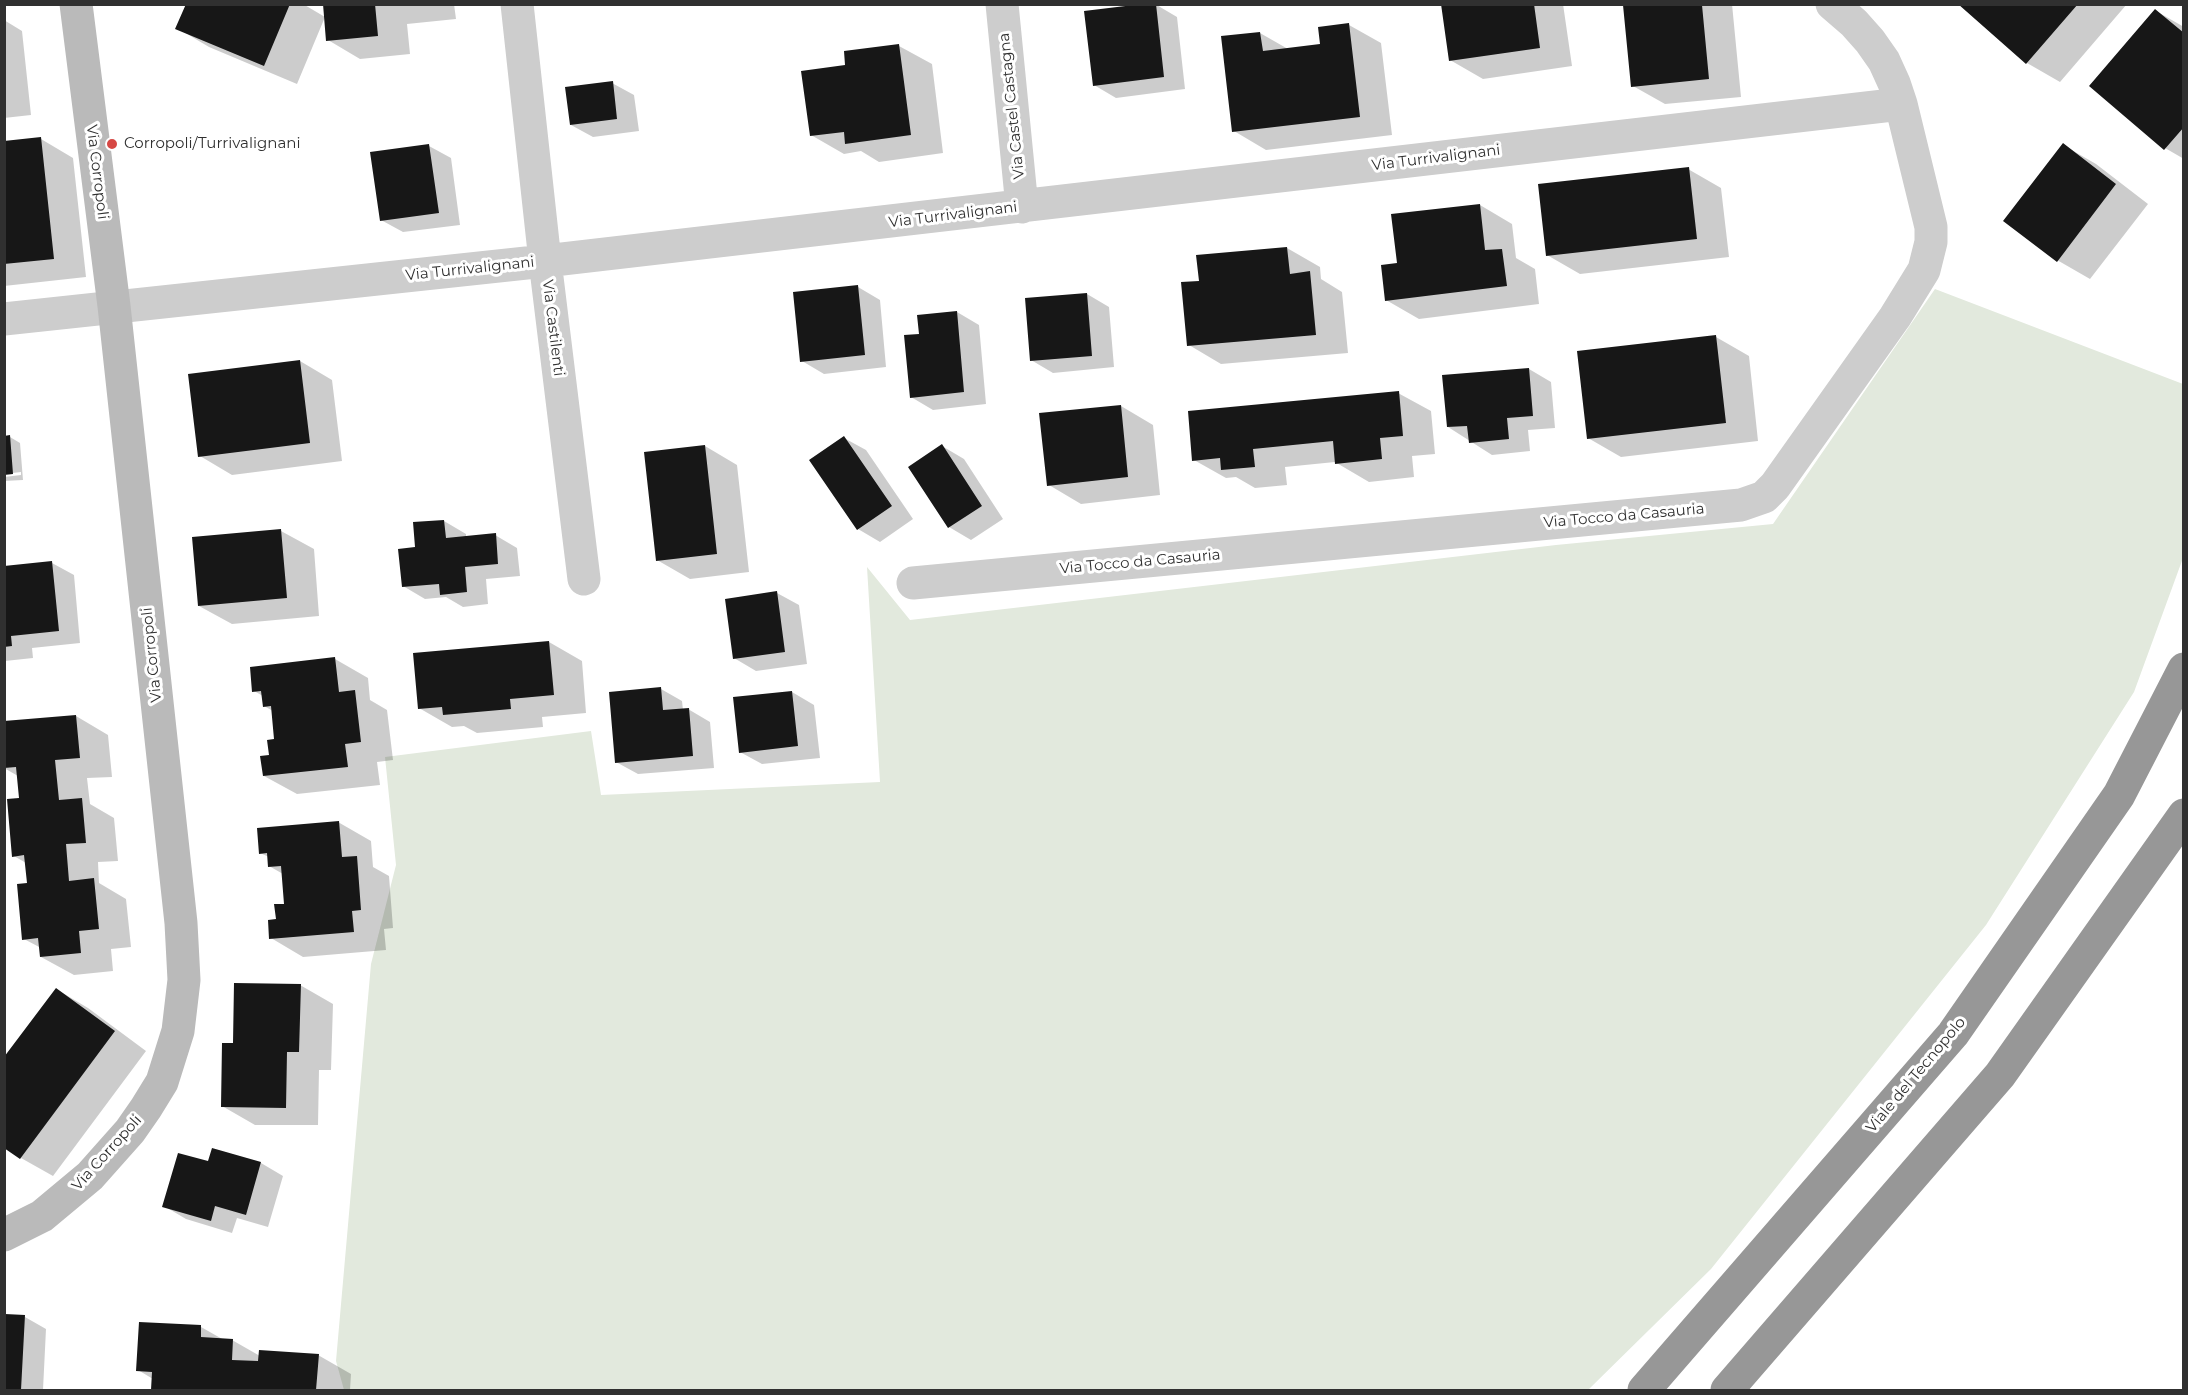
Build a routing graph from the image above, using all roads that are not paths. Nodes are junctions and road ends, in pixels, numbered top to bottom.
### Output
1 (76, 4) edge
2 (516, 4) edge
3 (1002, 4) edge
4 (1832, 4) edge
5 (1901, 104) junction
6 (1022, 207) junction
7 (545, 261) junction
8 (114, 306) junction
9 (4, 319) edge
10 (584, 579) dead end
11 (913, 583) dead end
12 (2184, 669) edge
13 (2184, 815) edge
14 (4, 1235) edge
15 (1644, 1390) edge
16 (1727, 1390) edge

1 - 8 street, Via Corropoli
2 - 7 street, Via Castilenti
3 - 6 street, Via Castel Castagna
4 - 5 street, Via Tocco da Casauria
5 - 6 street, Via Turrivalignani
5 - 11 street, Via Tocco da Casauria
6 - 7 street, Via Turrivalignani
7 - 8 street, Via Turrivalignani
7 - 10 street, Via Castilenti
8 - 9 street, Via Turrivalignani
8 - 14 street, Via Corropoli
12 - 15 highway, Viale del Tecnopolo
13 - 16 highway

